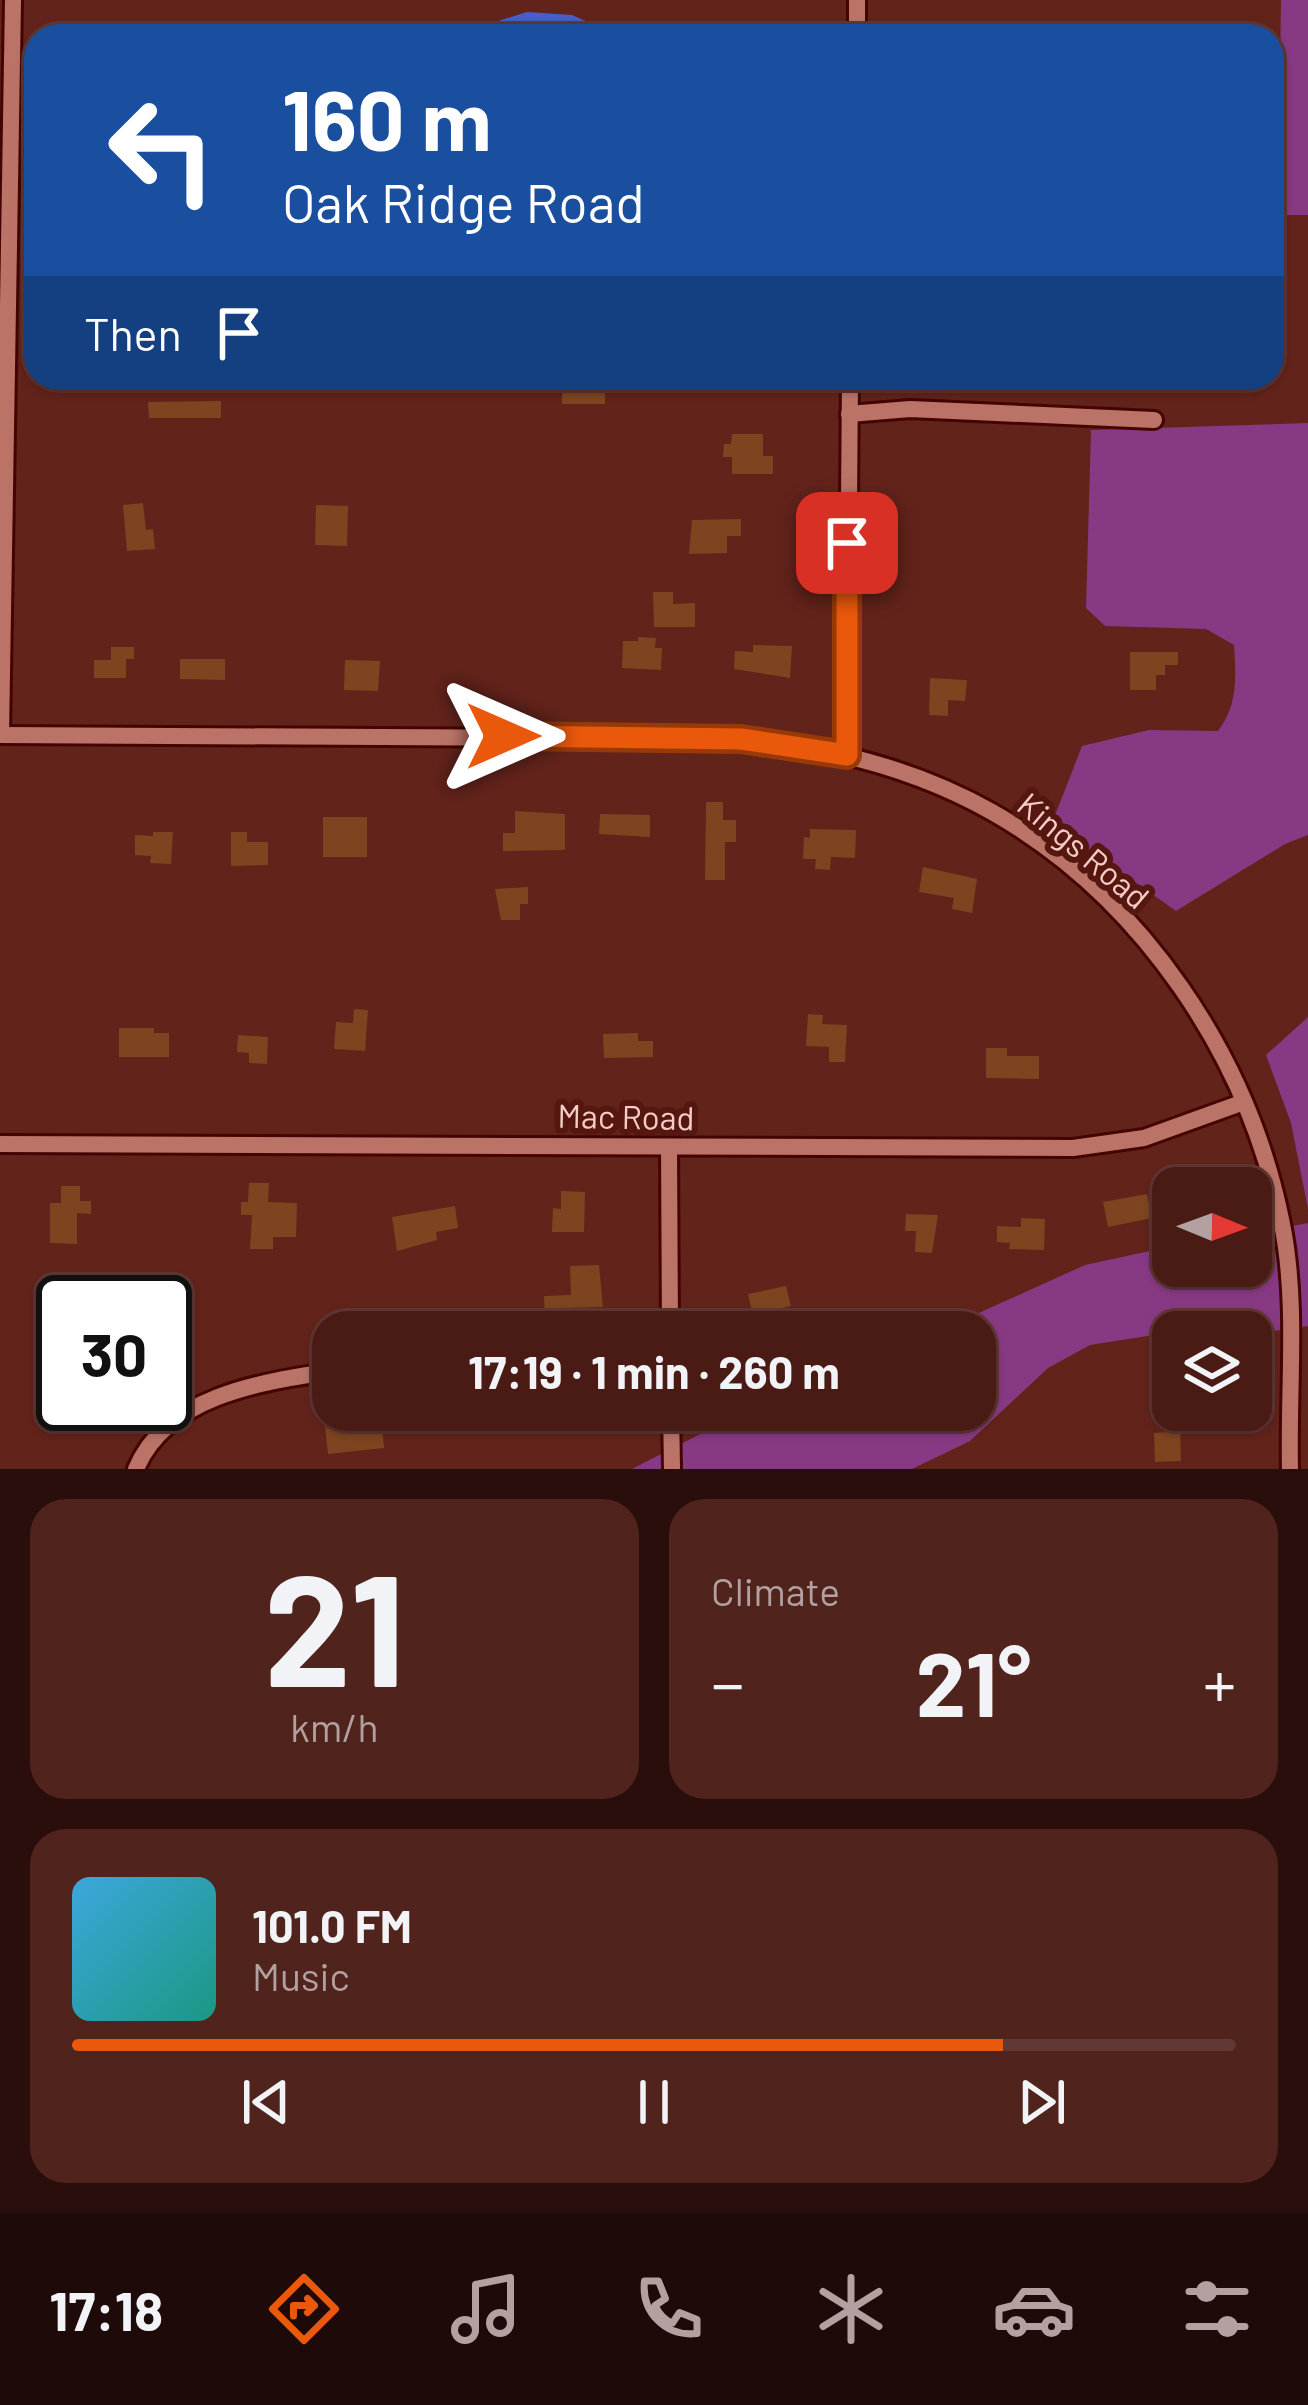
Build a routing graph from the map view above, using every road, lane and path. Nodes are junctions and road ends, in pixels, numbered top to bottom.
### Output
1 (14, 0) edge
2 (850, 390) edge
3 (849, 414) junction
4 (1154, 420) dead end
5 (1, 735) edge
6 (847, 755) junction
7 (1244, 1102) junction
8 (0, 1144) edge
9 (669, 1147) junction
10 (670, 1311) edge
11 (312, 1375) edge
12 (671, 1431) edge
13 (136, 1469) edge
14 (672, 1469) edge
15 (1290, 1469) edge

1 - 5 street
2 - 3 street
3 - 4 street
3 - 6 street
5 - 6 street, Kings Road
6 - 7 street, Kings Road
7 - 9 street, Mac Road
7 - 15 street, Kings Road
8 - 9 street, Mac Road
9 - 10 street
11 - 13 street
12 - 14 street

